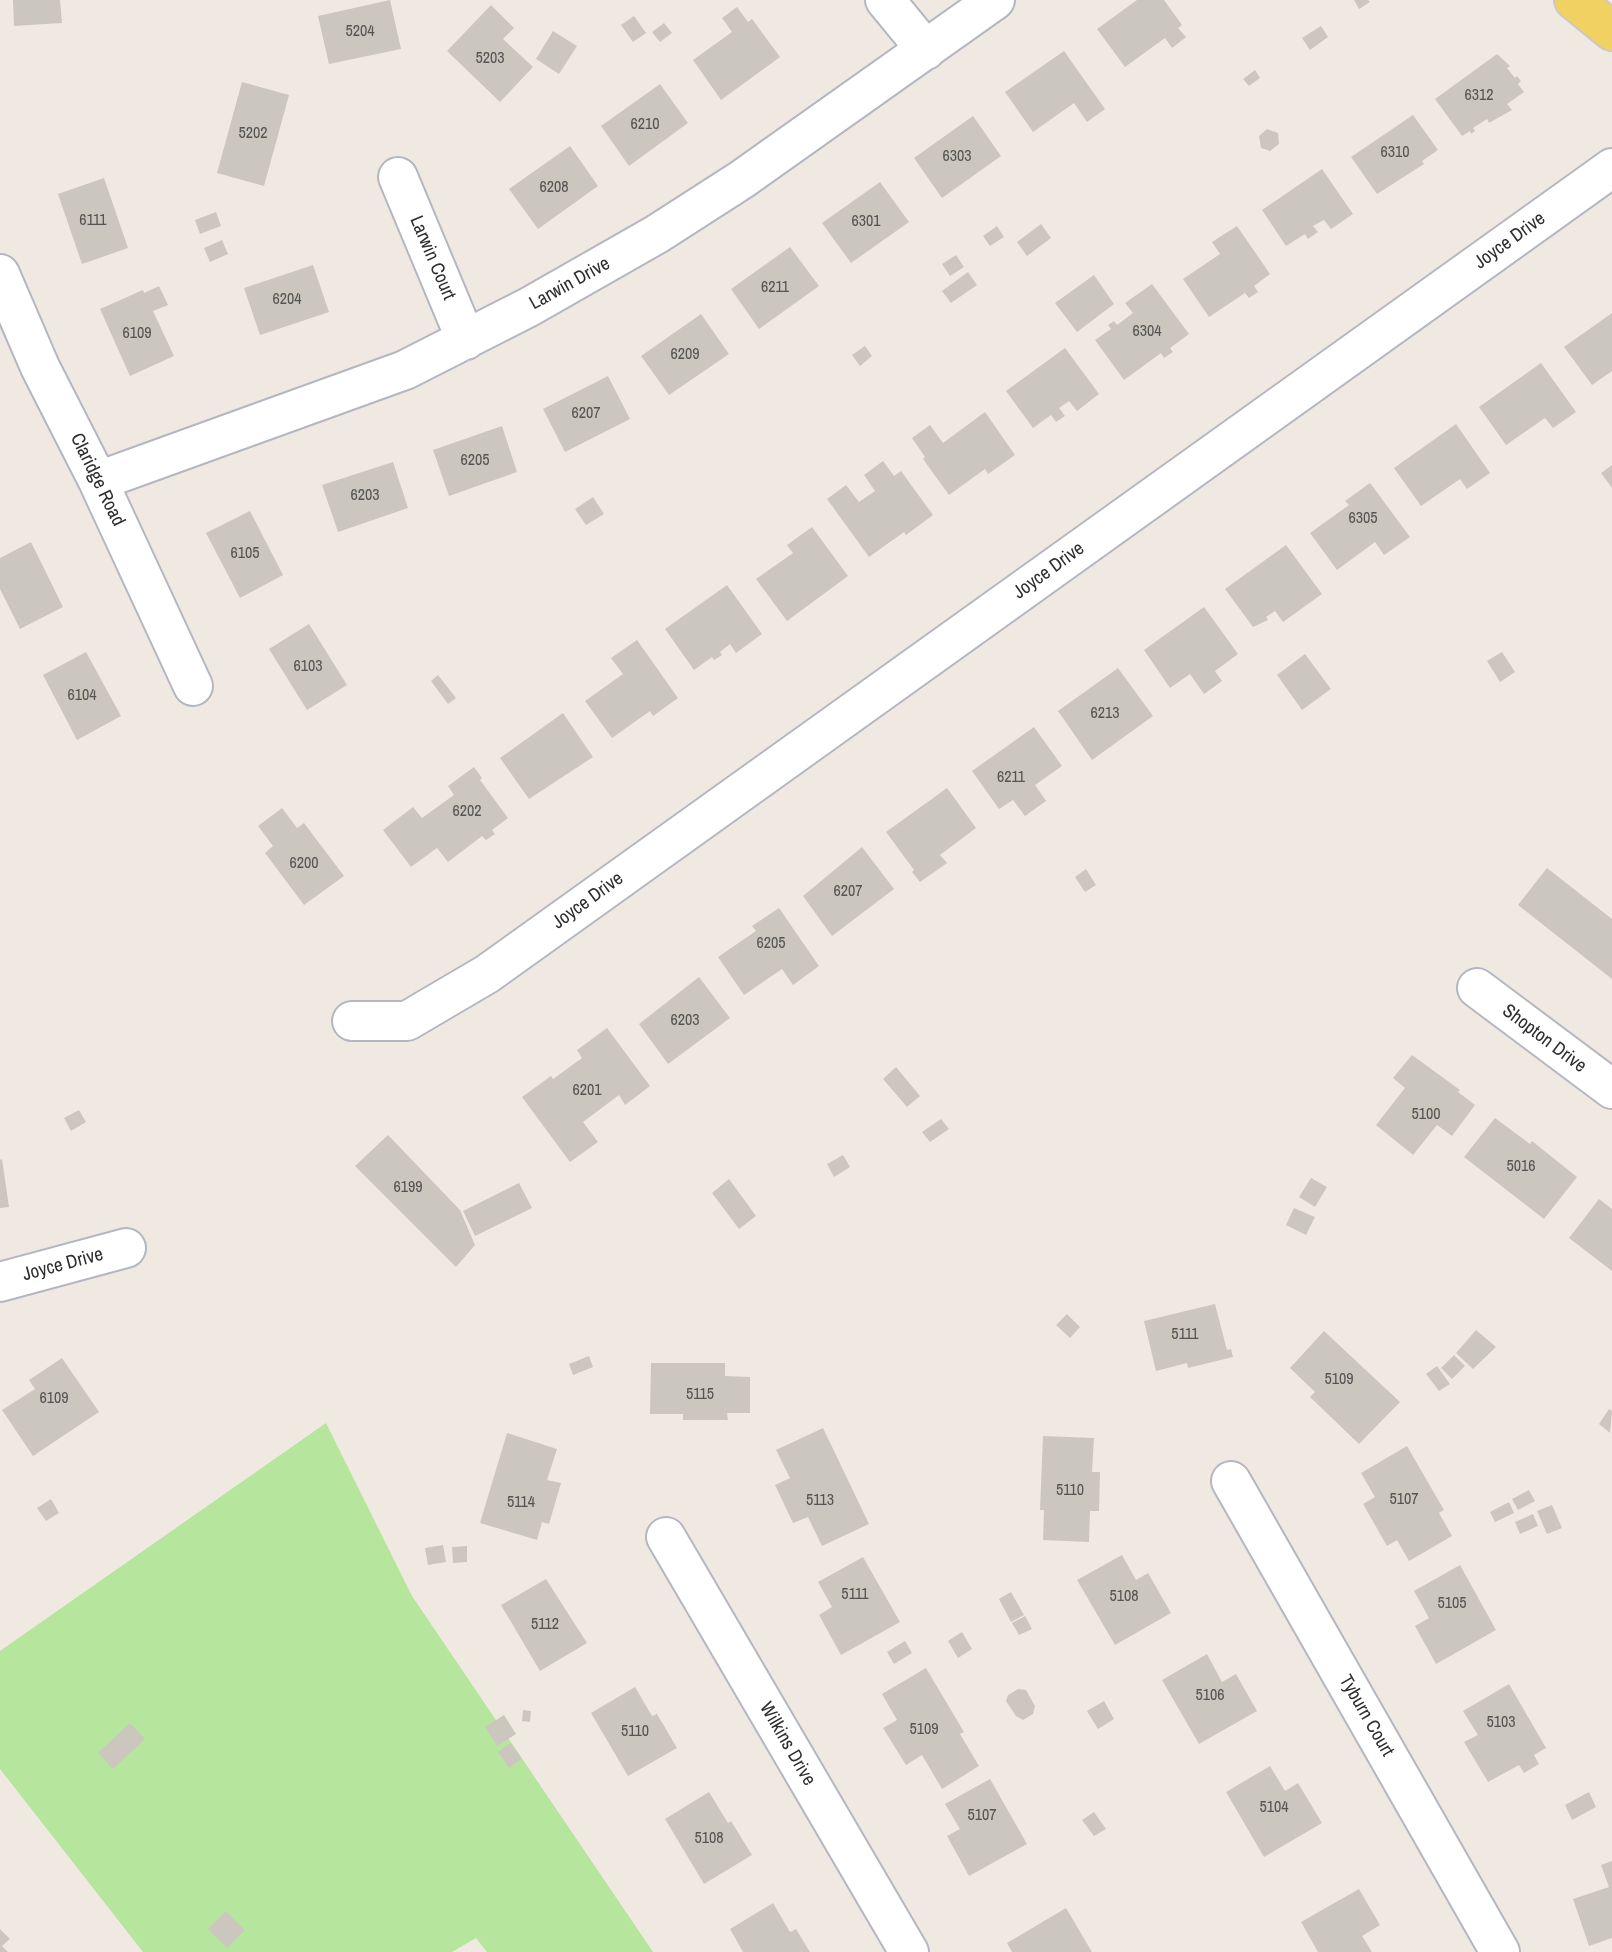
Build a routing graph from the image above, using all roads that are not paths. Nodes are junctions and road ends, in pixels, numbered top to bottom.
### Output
1 (885, 0) edge
2 (995, 0) edge
3 (1574, 0) edge
4 (1612, 31) edge
5 (926, 50) junction
6 (1612, 168) edge
7 (398, 177) dead end
8 (0, 274) edge
9 (466, 340) junction
10 (98, 481) junction
11 (193, 687) dead end
12 (1477, 988) dead end
13 (352, 1021) dead end
14 (1612, 1089) edge
15 (126, 1248) dead end
16 (0, 1282) edge
17 (1231, 1481) dead end
18 (666, 1536) dead end
19 (909, 1952) edge
20 (1500, 1952) edge

1 - 5 street
2 - 5 street, Larwin Drive
3 - 4 main road
5 - 9 street, Larwin Drive
6 - 13 street, Joyce Drive
7 - 9 street, Larwin Court
8 - 10 street, Claridge Road
9 - 10 street, Larwin Drive
10 - 11 street, Claridge Road
12 - 14 street, Shopton Drive
15 - 16 street, Joyce Drive
17 - 20 street, Tyburn Court
18 - 19 street, Wilkins Drive

